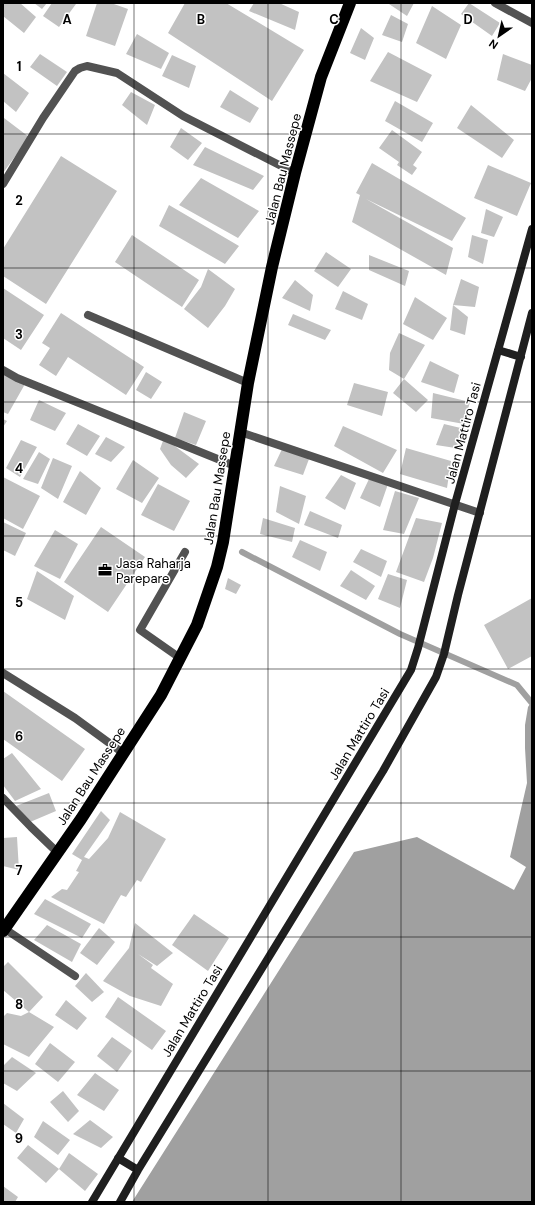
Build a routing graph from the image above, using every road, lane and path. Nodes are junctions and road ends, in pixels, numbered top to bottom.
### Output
1 (350, 3) edge
2 (495, 3) edge
3 (532, 23) edge
4 (295, 173) junction
5 (3, 184) edge
6 (532, 229) edge
7 (532, 313) edge
8 (88, 316) dead end
9 (498, 350) junction
10 (521, 357) junction
11 (3, 370) edge
12 (248, 383) junction
13 (240, 432) junction
14 (235, 466) junction
15 (455, 504) junction
16 (480, 513) junction
17 (185, 552) dead end
18 (180, 658) junction
19 (3, 673) edge
20 (123, 753) junction
21 (3, 798) edge
22 (58, 852) junction
23 (4, 930) edge
24 (75, 976) dead end
25 (118, 1158) junction
26 (138, 1170) junction
27 (92, 1202) edge
28 (120, 1202) edge

1 - 4 highway, Jalan Bau Massepe
2 - 3 street
4 - 5 street
4 - 12 highway, Jalan Bau Massepe
6 - 9 main road, Jalan Mattiro Tasi
7 - 10 main road
8 - 12 street
9 - 10 main road
9 - 15 main road, Jalan Mattiro Tasi
10 - 16 main road
11 - 14 street
12 - 13 highway, Jalan Bau Massepe
13 - 14 highway, Jalan Bau Massepe
13 - 15 street
14 - 18 highway, Jalan Bau Massepe
15 - 16 street
15 - 25 main road, Jalan Mattiro Tasi
16 - 26 main road
17 - 18 street
18 - 20 highway, Jalan Bau Massepe
19 - 20 street
20 - 22 highway, Jalan Bau Massepe
21 - 22 street
22 - 23 highway, Jalan Bau Massepe
23 - 24 street
25 - 26 main road
25 - 27 main road, Jalan Mattiro Tasi
26 - 28 main road

